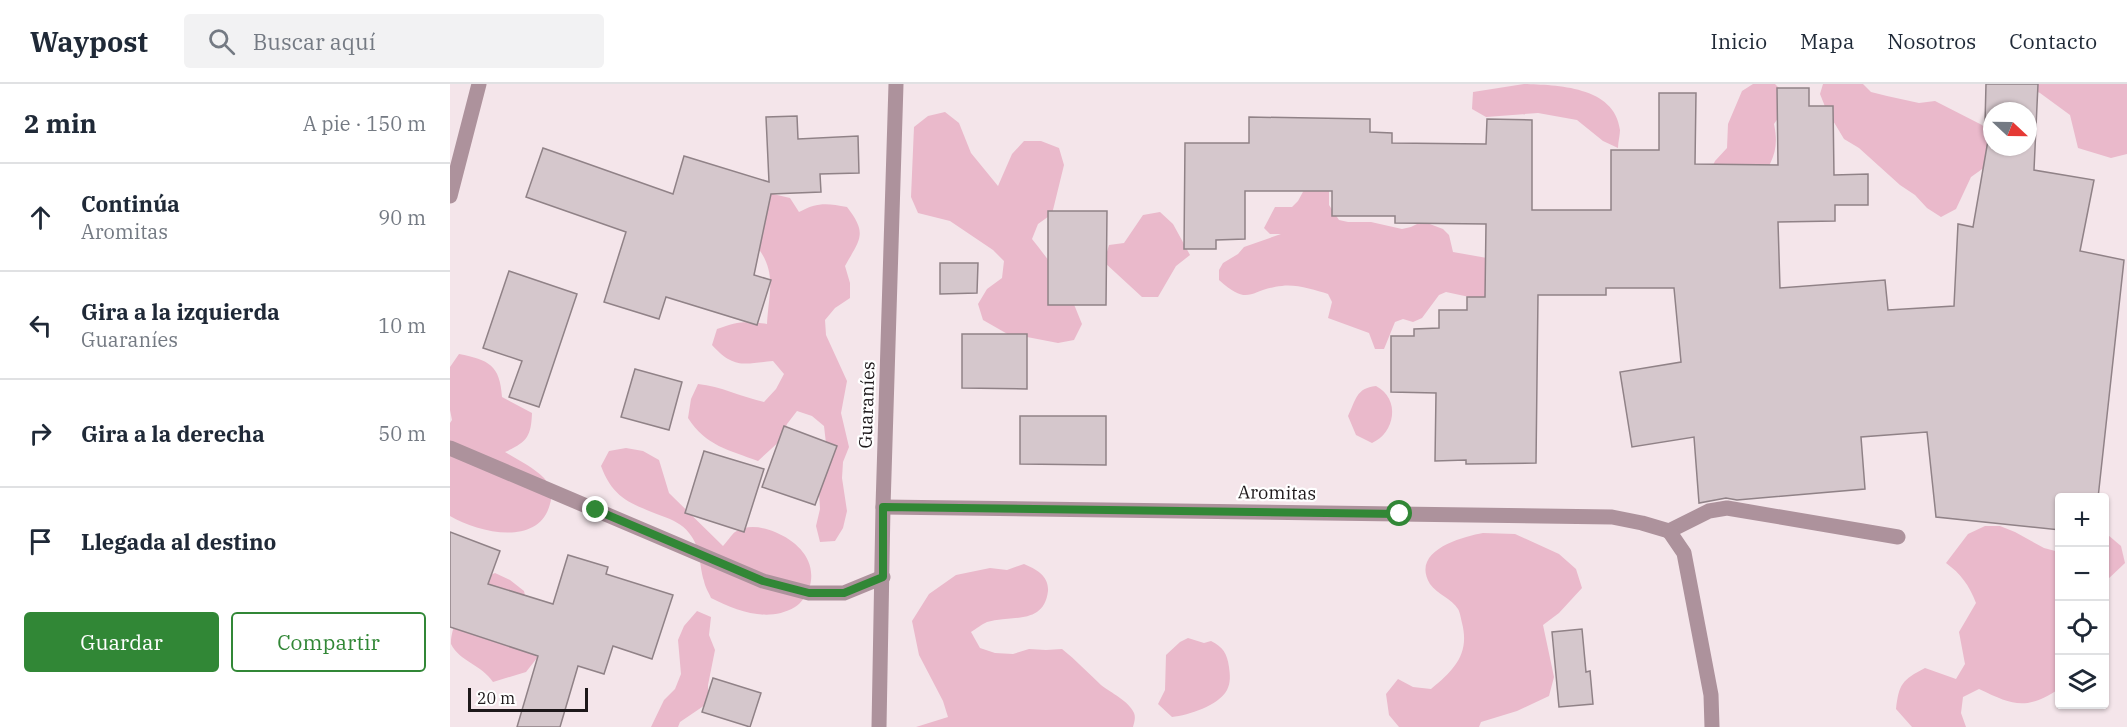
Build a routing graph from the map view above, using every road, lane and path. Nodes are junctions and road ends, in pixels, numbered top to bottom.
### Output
1 (479, 84) edge
2 (896, 84) edge
3 (450, 196) edge
4 (450, 448) edge
5 (883, 507) junction
6 (1669, 531) junction
7 (1898, 537) dead end
8 (883, 577) junction
9 (879, 727) edge
10 (1712, 727) edge

1 - 3 street
2 - 5 street, Guaraníes
4 - 8 street
5 - 6 street, Aromitas
5 - 8 street, Guaraníes
6 - 7 street
6 - 10 street
8 - 9 street, Guaraníes

